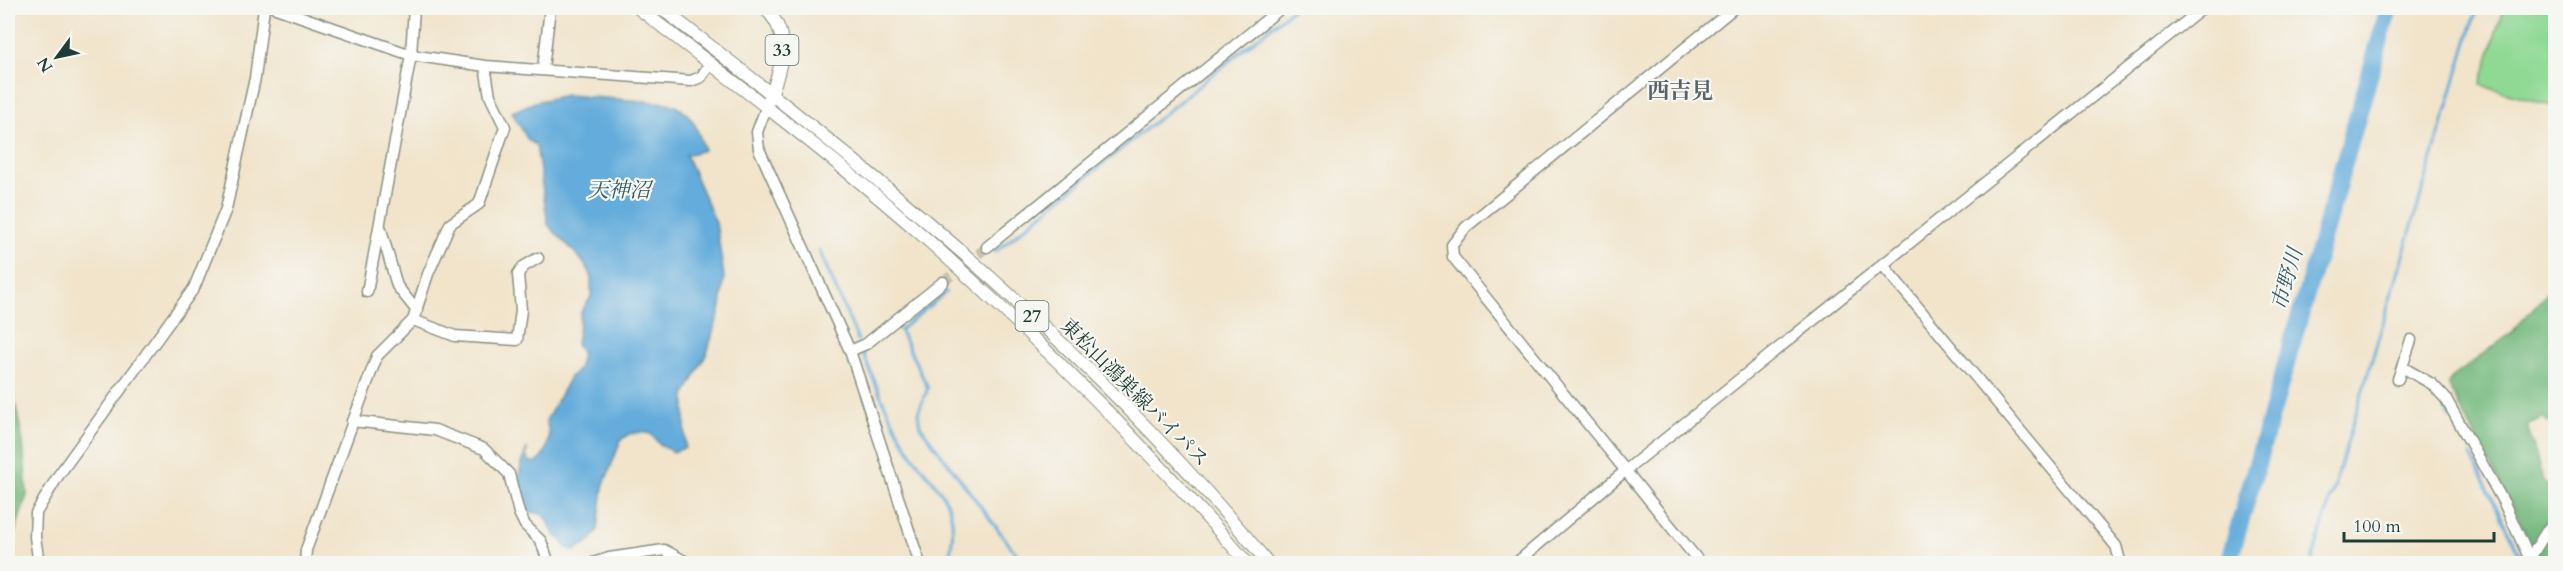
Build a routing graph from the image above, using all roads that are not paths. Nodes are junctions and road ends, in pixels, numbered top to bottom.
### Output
1 (264, 8) edge
2 (276, 8) edge
3 (414, 8) edge
4 (550, 8) edge
5 (638, 8) edge
6 (661, 8) edge
7 (764, 8) edge
8 (1281, 8) edge
9 (1734, 8) edge
10 (2203, 8) edge
11 (411, 55) junction
12 (710, 64) junction
13 (485, 66) junction
14 (543, 69) junction
15 (771, 96) junction
16 (766, 108) junction
17 (379, 222) junction
18 (987, 247) tunnel mouth
19 (538, 258) dead end
20 (1882, 264) junction
21 (943, 282) tunnel mouth
22 (367, 292) dead end
23 (415, 315) junction
24 (2411, 340) dead end
25 (849, 351) junction
26 (2402, 367) junction
27 (2398, 379) dead end
28 (352, 421) junction
29 (1626, 471) junction
30 (2556, 524) edge
31 (2531, 561) edge
32 (39, 564) edge
33 (305, 564) edge
34 (549, 564) edge
35 (590, 564) edge
36 (690, 564) edge
37 (920, 564) edge
38 (1248, 564) edge
39 (1269, 564) edge
40 (1515, 564) edge
41 (1701, 564) edge
42 (2117, 564) edge

1 - 32 street
2 - 11 street
3 - 11 street
4 - 14 street
5 - 12 main road, 27
6 - 15 main road, 27
7 - 15 main road, 33
8 - 18 street
9 - 29 street
10 - 20 street
11 - 13 street
11 - 17 street
12 - 14 street
12 - 16 main road, 27
13 - 14 street
13 - 23 street
15 - 16 main road, 33
15 - 39 main road, 東松山鴻巣線バイパス / 27
16 - 25 street
16 - 38 main road, 東松山鴻巣線バイパス / 27
17 - 22 street
17 - 23 street
19 - 23 street
20 - 29 street
20 - 42 street
21 - 25 street
23 - 28 street
24 - 26 street
25 - 37 street
26 - 27 street
26 - 31 street
28 - 33 street
28 - 34 street
29 - 40 street
29 - 41 street
30 - 31 street
35 - 36 street

